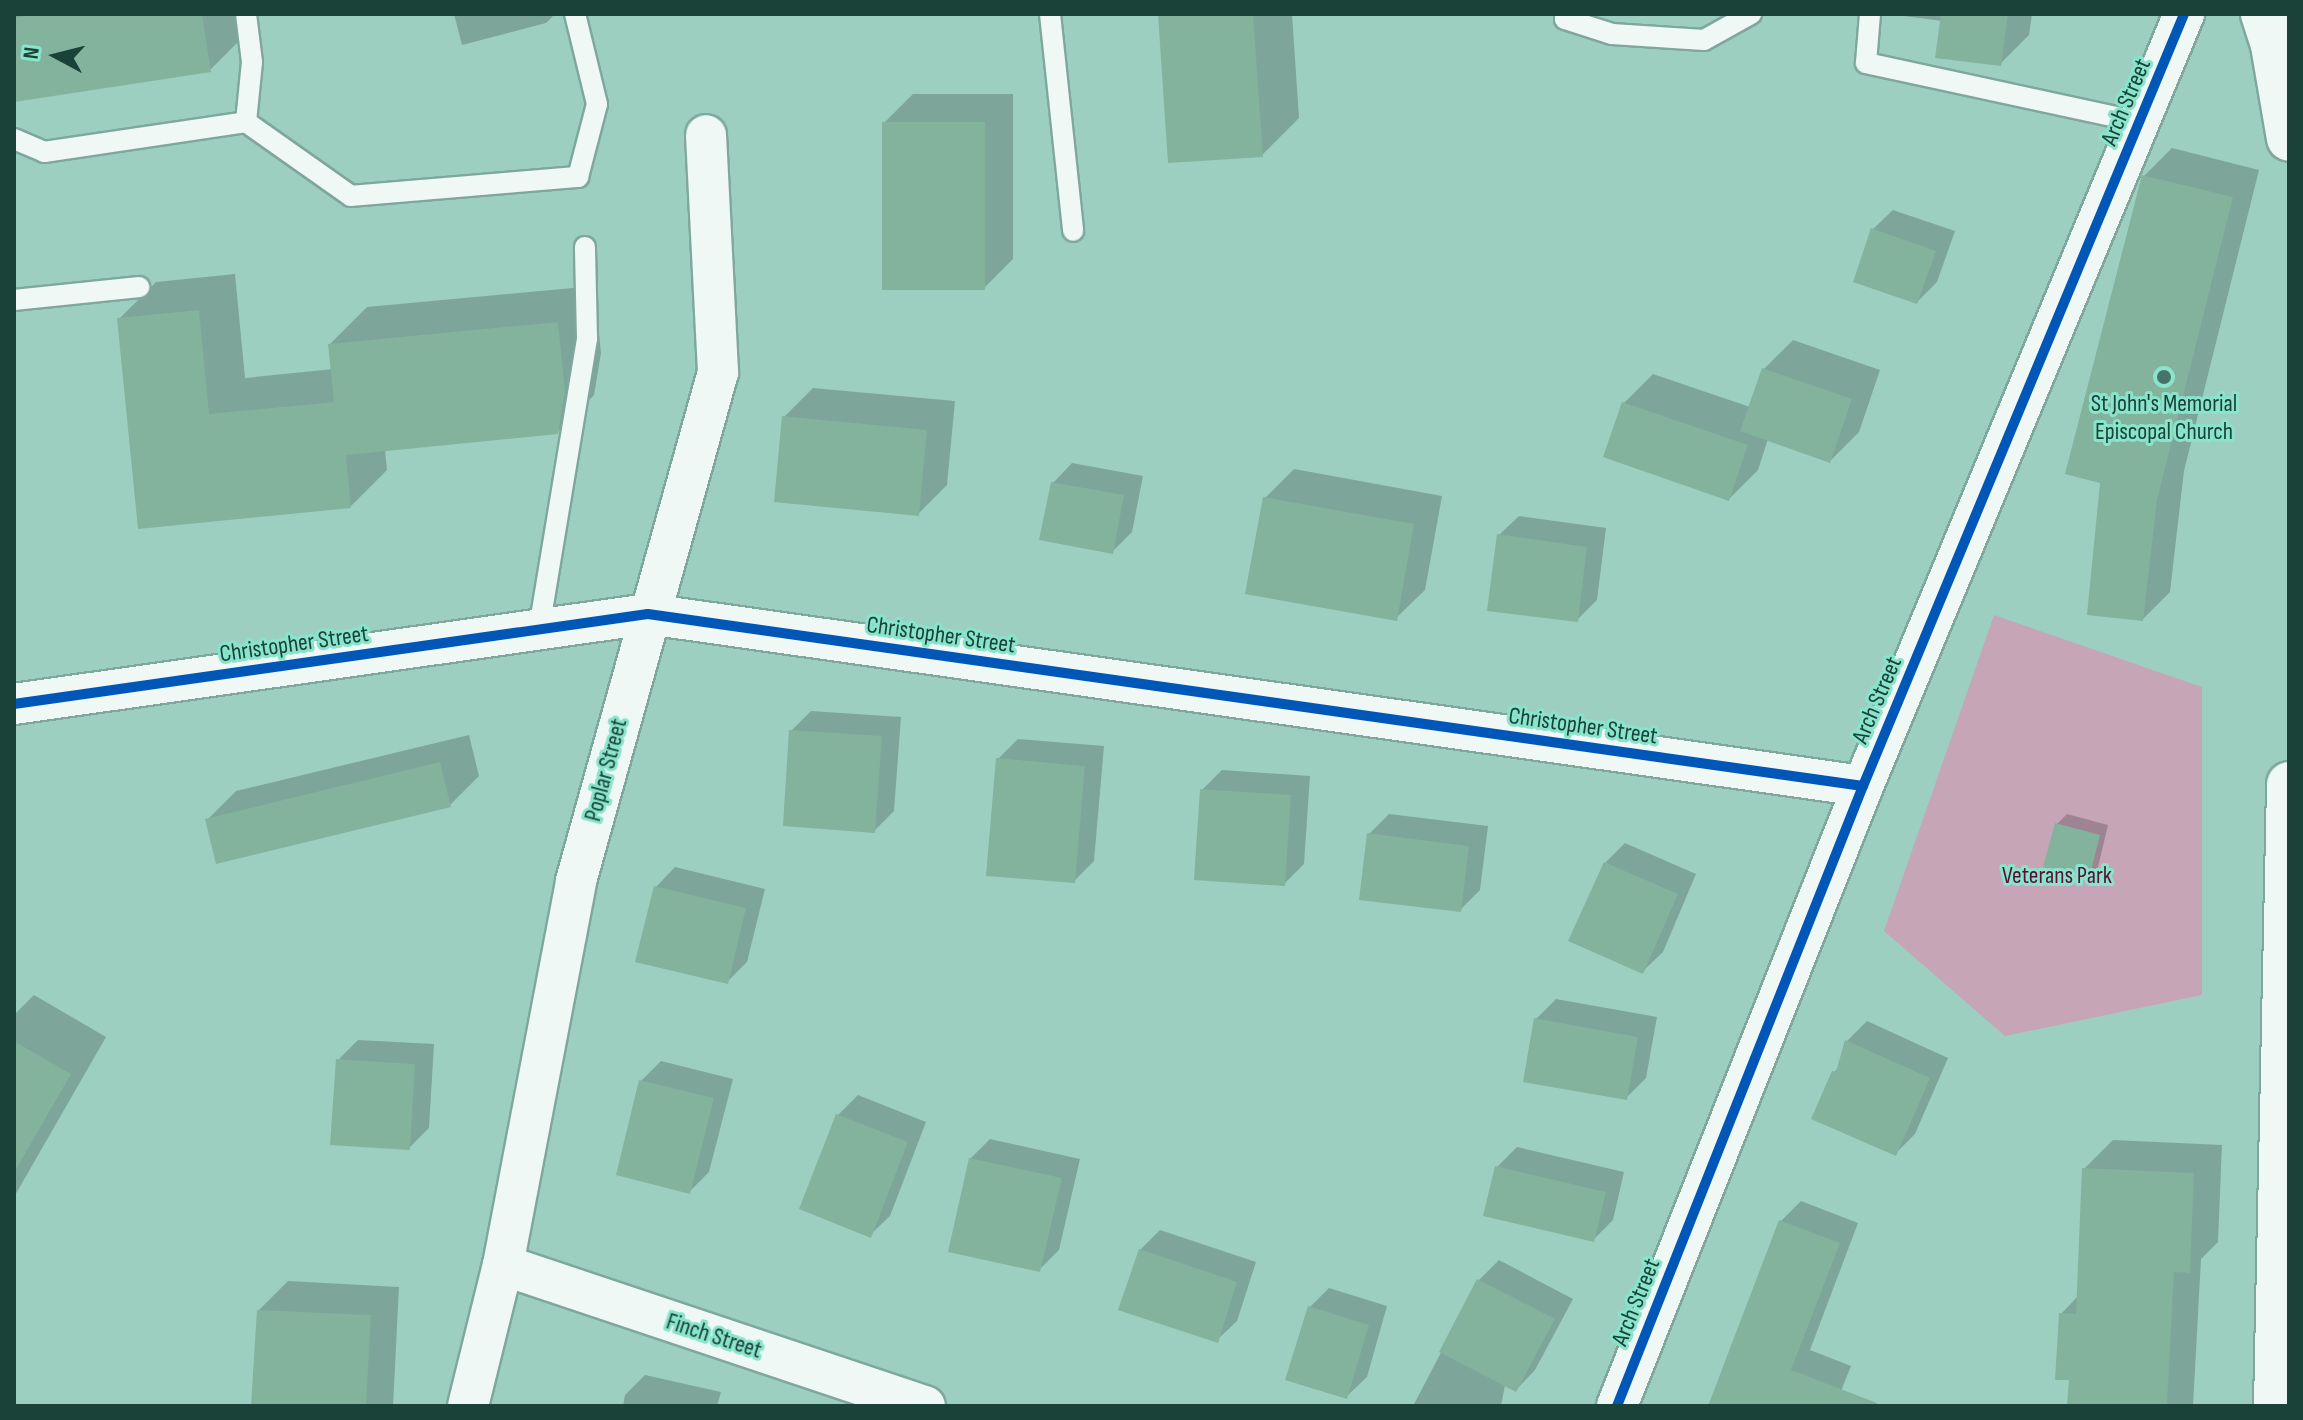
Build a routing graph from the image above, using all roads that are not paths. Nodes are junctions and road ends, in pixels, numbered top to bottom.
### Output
1 (246, 14) edge
2 (575, 14) edge
3 (1050, 14) edge
4 (1565, 14) edge
5 (1751, 14) edge
6 (1870, 14) edge
7 (2184, 14) edge
8 (2273, 24) edge
9 (246, 122) junction
10 (2139, 122) junction
11 (706, 135) dead end
12 (14, 139) edge
13 (2289, 139) edge
14 (1073, 231) dead end
15 (585, 247) dead end
16 (139, 287) dead end
17 (14, 300) edge
18 (648, 614) junction
19 (539, 629) junction
20 (14, 704) edge
21 (2289, 784) edge
22 (1863, 786) junction
23 (2288, 929) edge
24 (2285, 1110) edge
25 (503, 1265) junction
26 (468, 1406) edge
27 (925, 1406) edge
28 (1617, 1406) edge
29 (2276, 1406) edge

1 - 9 lane
2 - 9 lane
3 - 14 lane
4 - 5 lane
6 - 10 lane
7 - 10 street, Arch Street
8 - 13 main road
9 - 12 lane
10 - 22 street, Arch Street
11 - 18 street, Poplar Street
15 - 19 lane
16 - 17 lane
18 - 19 street, Christopher Street
18 - 22 street, Christopher Street
18 - 25 street, Poplar Street
19 - 20 street, Christopher Street
21 - 23 main road
22 - 28 street, Arch Street
23 - 24 main road
24 - 29 main road
25 - 26 street, Poplar Street
25 - 27 street, Finch Street

